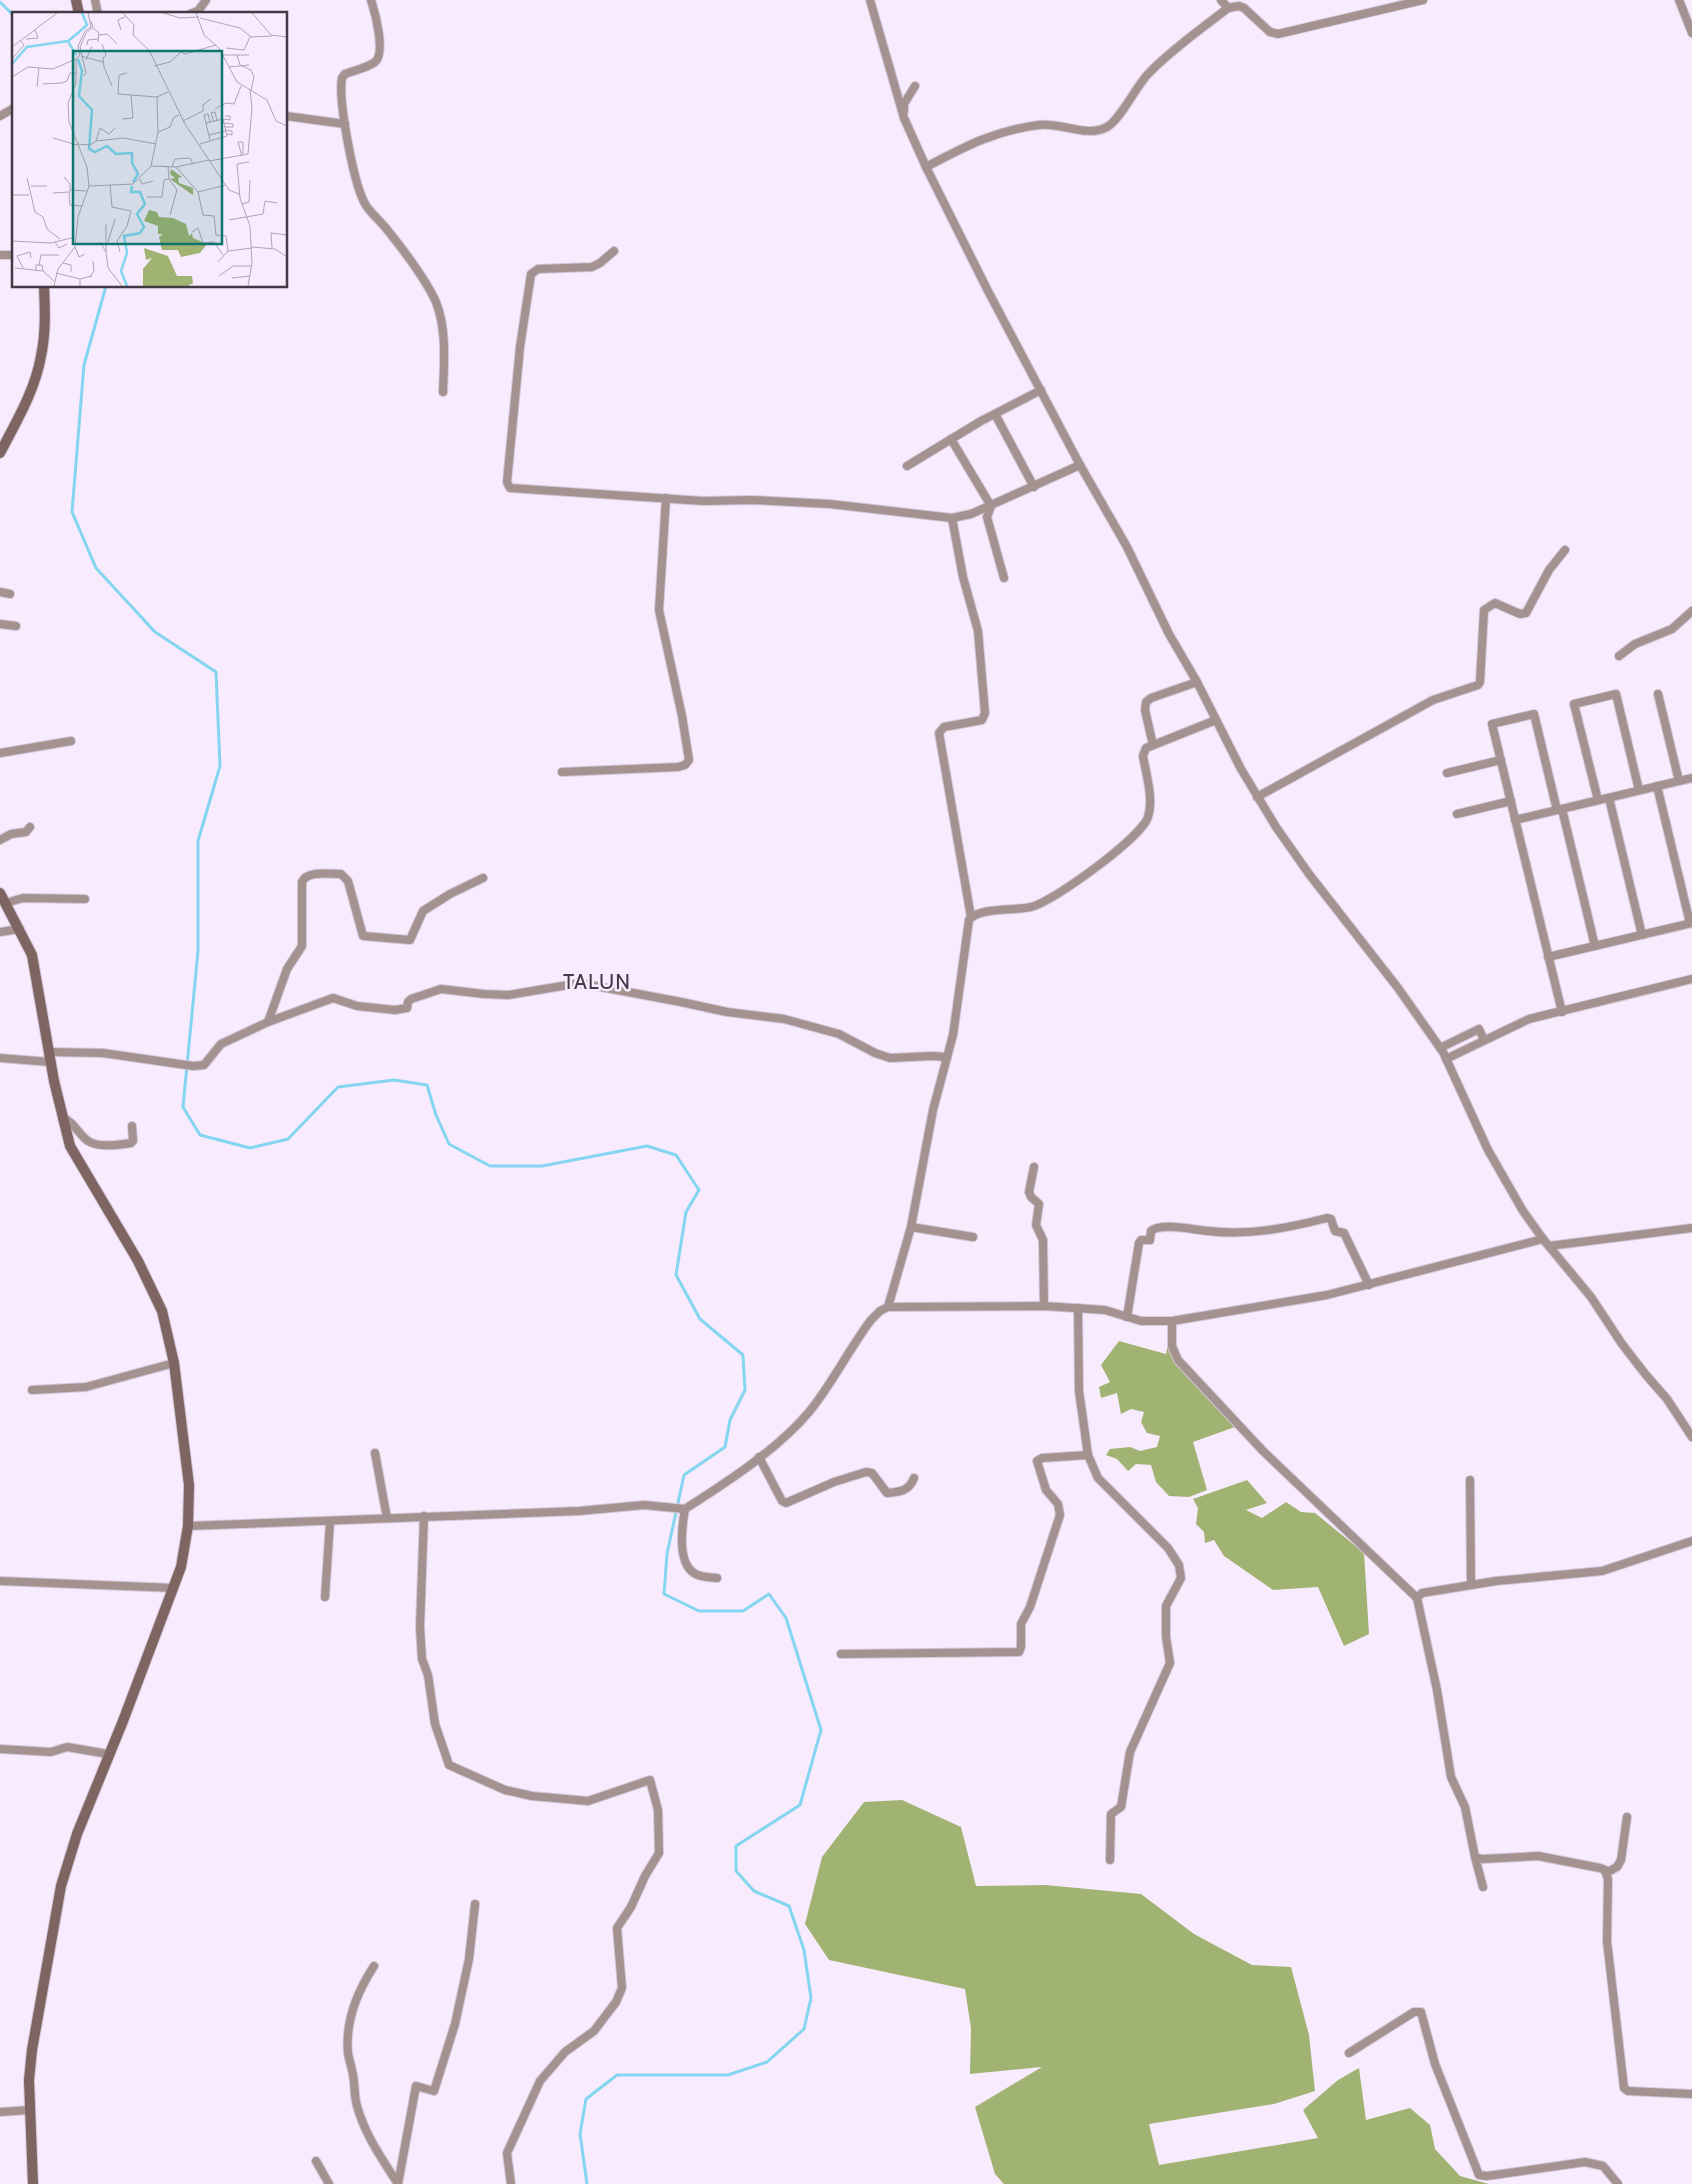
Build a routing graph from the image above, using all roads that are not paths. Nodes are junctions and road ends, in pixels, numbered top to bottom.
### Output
1 (206, 0) edge
2 (371, 0) edge
3 (870, 0) edge
4 (1221, 0) edge
5 (1423, 0) edge
6 (1679, 0) edge
7 (1228, 8) junction
8 (195, 12) edge
9 (1692, 33) edge
10 (915, 86) dead end
11 (12, 109) edge
12 (0, 116) edge
13 (288, 116) edge
14 (904, 118) junction
15 (345, 124) junction
16 (926, 167) junction
17 (614, 251) dead end
18 (44, 288) edge
19 (1041, 390) junction
20 (443, 392) dead end
21 (995, 414) junction
22 (952, 439) junction
23 (0, 453) edge
24 (1080, 465) junction
25 (907, 466) dead end
26 (1034, 487) junction
27 (666, 498) junction
28 (991, 506) junction
29 (952, 518) junction
30 (1566, 550) dead end
31 (1004, 578) dead end
32 (0, 592) edge
33 (10, 594) dead end
34 (1692, 611) edge
35 (0, 624) edge
36 (16, 626) dead end
37 (1618, 656) dead end
38 (1197, 682) junction
39 (1658, 694) dead end
40 (1216, 720) junction
41 (71, 741) dead end
42 (1153, 746) junction
43 (0, 753) edge
44 (1501, 760) junction
45 (562, 772) dead end
46 (1447, 773) dead end
47 (1692, 778) edge
48 (1679, 781) junction
49 (1657, 786) junction
50 (1639, 790) junction
51 (1257, 797) junction
52 (1609, 798) junction
53 (1598, 800) junction
54 (1511, 801) junction
55 (1560, 810) junction
56 (1457, 814) dead end
57 (1515, 820) junction
58 (30, 827) dead end
59 (0, 840) edge
60 (483, 878) dead end
61 (0, 893) edge
62 (85, 900) dead end
63 (6, 904) junction
64 (971, 917) junction
65 (1691, 923) edge
66 (20, 929) junction
67 (0, 932) edge
68 (1642, 935) junction
69 (1595, 946) junction
70 (1548, 957) junction
71 (1692, 979) edge
72 (1562, 1012) junction
73 (268, 1022) junction
74 (1484, 1040) junction
75 (1440, 1048) junction
76 (49, 1057) junction
77 (947, 1057) junction
78 (0, 1058) edge
79 (1446, 1059) junction
80 (62, 1118) junction
81 (132, 1126) dead end
82 (1034, 1167) dead end
83 (912, 1227) junction
84 (1692, 1228) edge
85 (973, 1237) dead end
86 (1543, 1239) junction
87 (1550, 1246) junction
88 (1368, 1285) junction
89 (1044, 1306) junction
90 (888, 1307) junction
91 (1078, 1308) junction
92 (1127, 1317) junction
93 (1172, 1321) junction
94 (174, 1363) junction
95 (32, 1390) dead end
96 (1692, 1436) edge
97 (375, 1453) dead end
98 (1088, 1456) junction
99 (759, 1457) junction
100 (914, 1478) dead end
101 (1470, 1480) dead end
102 (682, 1509) junction
103 (424, 1516) junction
104 (387, 1518) junction
105 (330, 1522) junction
106 (188, 1526) junction
107 (1692, 1541) edge
108 (718, 1578) dead end
109 (0, 1582) edge
110 (1471, 1585) junction
111 (174, 1588) junction
112 (325, 1597) dead end
113 (1417, 1598) junction
114 (841, 1654) dead end
115 (0, 1749) edge
116 (108, 1754) junction
117 (1628, 1817) dead end
118 (1475, 1857) junction
119 (1110, 1860) dead end
120 (1606, 1873) junction
121 (1483, 1887) dead end
122 (475, 1904) dead end
123 (374, 1966) dead end
124 (1349, 2052) dead end
125 (1692, 2094) edge
126 (30, 2110) junction
127 (0, 2112) edge
128 (316, 2161) dead end
129 (33, 2184) edge
130 (329, 2184) edge
131 (398, 2184) edge
132 (511, 2184) edge
133 (1618, 2184) edge

1 - 8 street
2 - 15 street
3 - 14 street
4 - 7 street
5 - 7 street
6 - 9 street
7 - 16 street
10 - 14 street
11 - 12 street
13 - 15 street
14 - 16 street
15 - 20 street
16 - 19 street
17 - 27 street
18 - 23 main road
19 - 21 street
19 - 24 street
21 - 22 street
21 - 26 street
22 - 25 street
22 - 28 street
24 - 26 street
24 - 38 street
26 - 28 street
27 - 29 street
27 - 45 street
28 - 29 street
28 - 31 street
29 - 64 street
30 - 51 street
32 - 33 street
34 - 37 street
35 - 36 street
38 - 40 street
38 - 42 street
39 - 48 street
40 - 42 street
40 - 51 street
41 - 43 street
42 - 64 street
44 - 46 street
44 - 54 street
44 - 55 street
47 - 48 street
48 - 49 street
49 - 50 street
49 - 65 street
50 - 52 street
50 - 53 street
51 - 75 street
52 - 53 street
52 - 68 street
53 - 55 street
54 - 56 street
54 - 57 street
55 - 57 street
55 - 69 street
57 - 70 street
58 - 59 street
60 - 73 street
61 - 63 main road
62 - 63 street
63 - 66 main road
64 - 77 street
65 - 68 street
66 - 67 street
66 - 76 main road
68 - 69 street
69 - 70 street
70 - 72 street
71 - 72 street
72 - 74 street
73 - 76 street
73 - 77 street
74 - 75 street
74 - 79 street
75 - 79 street
76 - 78 street
76 - 80 main road
77 - 83 street
79 - 86 street
80 - 81 street
80 - 94 main road
82 - 89 street
83 - 85 street
83 - 90 street
84 - 87 street
86 - 87 street
86 - 88 street
87 - 96 street
88 - 92 street
88 - 93 street
89 - 90 street
89 - 91 street
90 - 99 street
91 - 92 street
91 - 98 street
92 - 93 street
93 - 113 street
94 - 95 street
94 - 106 main road
97 - 104 street
98 - 114 street
98 - 119 street
99 - 100 street
99 - 102 street
101 - 110 street
102 - 103 street
102 - 108 street
103 - 104 street
103 - 132 street
104 - 105 street
105 - 106 street
105 - 112 street
106 - 111 main road
107 - 110 street
109 - 111 street
110 - 113 street
111 - 116 main road
113 - 118 street
115 - 116 street
116 - 126 main road
117 - 120 street
118 - 120 street
118 - 121 street
120 - 125 street
122 - 131 street
123 - 131 street
124 - 133 street
126 - 127 street
126 - 129 main road
128 - 130 street

